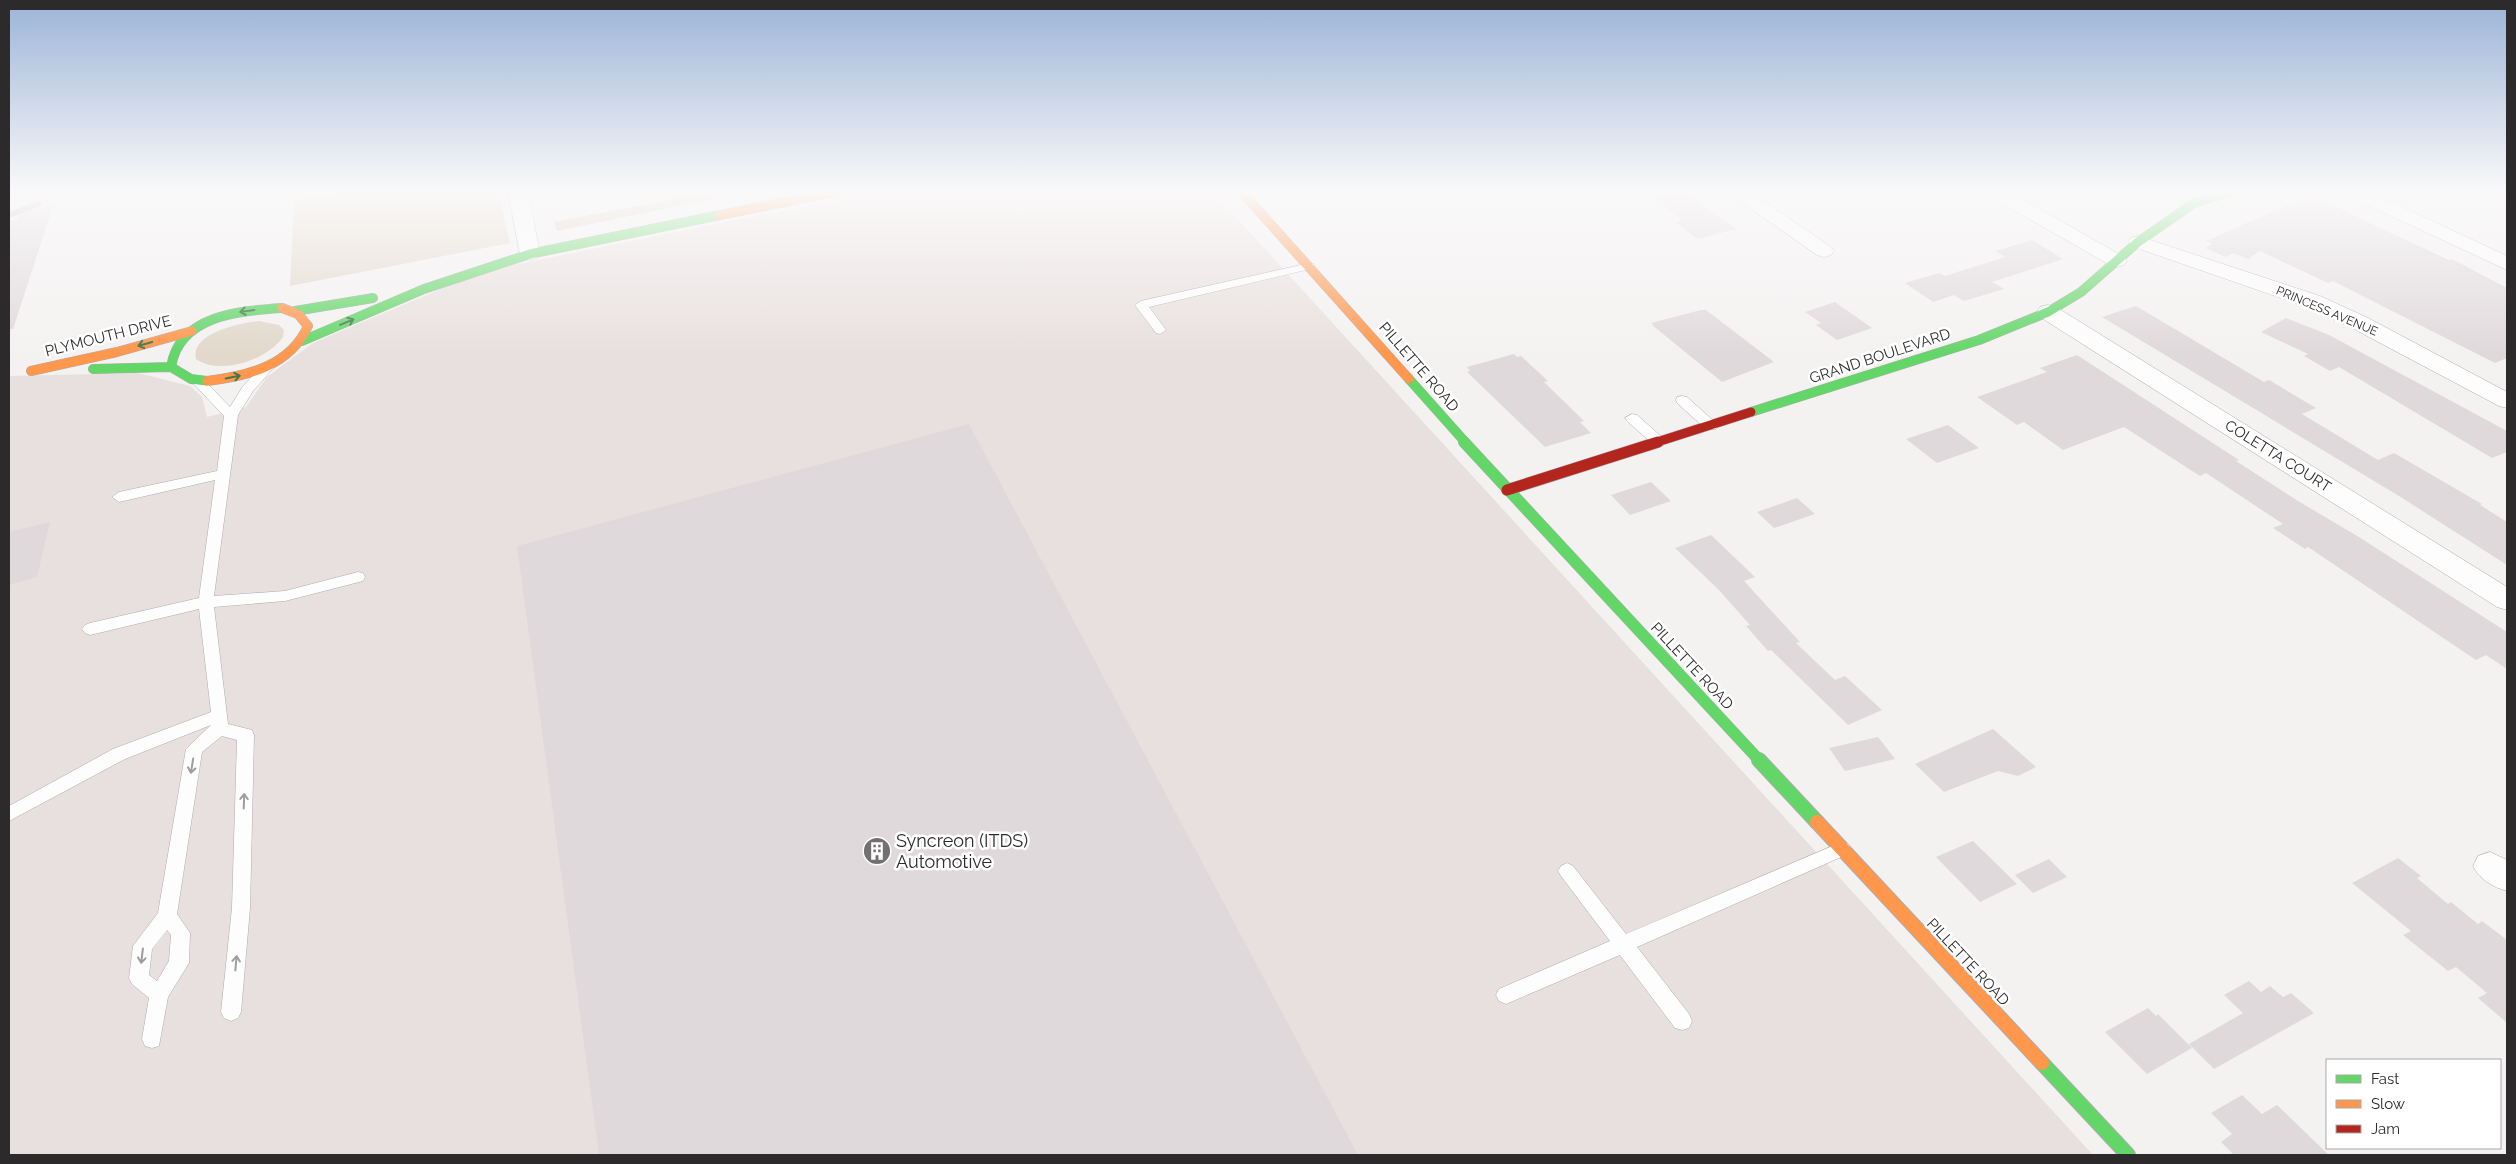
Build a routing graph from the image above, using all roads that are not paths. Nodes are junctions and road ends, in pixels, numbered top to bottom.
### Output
1 (528, 245) edge
2 (573, 245) edge
3 (1291, 245) edge
4 (1816, 245) edge
5 (2089, 245) edge
6 (2134, 245) edge
7 (2148, 245) edge
8 (2468, 245) edge
9 (1824, 251) dead end
10 (530, 254) junction
11 (2116, 261) junction
12 (2507, 264) edge
13 (1310, 266) junction
14 (424, 289) junction
15 (296, 311) junction
16 (2048, 312) junction
17 (1160, 330) dead end
18 (192, 331) junction
19 (302, 341) junction
20 (271, 364) junction
21 (171, 367) junction
22 (31, 371) junction
23 (16, 372) dead end
24 (196, 380) junction
25 (1682, 400) dead end
26 (2507, 402) edge
27 (231, 414) junction
28 (1632, 418) dead end
29 (1711, 426) junction
30 (1659, 442) junction
31 (223, 474) junction
32 (1507, 490) junction
33 (119, 497) dead end
34 (358, 577) dead end
35 (2507, 600) edge
36 (206, 602) junction
37 (90, 629) dead end
38 (219, 722) junction
39 (9, 814) edge
40 (1842, 849) junction
41 (1567, 871) dead end
42 (167, 916) junction
43 (1624, 945) junction
44 (159, 994) junction
45 (1506, 996) dead end
46 (231, 1012) dead end
47 (1682, 1021) dead end
48 (152, 1039) dead end
49 (2128, 1155) edge

1 - 10 street
2 - 10 street
3 - 13 street, PILLETTE ROAD
4 - 9 street
5 - 11 street
6 - 11 street, GRAND BOULEVARD
7 - 26 street, PRINCESS AVENUE
8 - 12 street
10 - 14 street
11 - 16 street, GRAND BOULEVARD
13 - 17 lane
13 - 32 street, PILLETTE ROAD
14 - 15 street
19 -> 14 street
15 -> 18 street
15 - 19 street
16 - 29 street, GRAND BOULEVARD
16 - 35 street, COLETTA COURT
18 - 21 street
18 -> 22 street, PLYMOUTH DRIVE
19 - 20 street
24 -> 20 street
20 - 27 lane
21 - 22 street, PLYMOUTH DRIVE
21 - 24 street
22 - 23 street, PLYMOUTH DRIVE
24 - 27 lane
25 - 29 lane
27 - 31 lane
28 - 30 lane
29 - 30 street, GRAND BOULEVARD
30 - 32 street, GRAND BOULEVARD
31 - 33 lane
31 - 36 lane
32 - 40 street, PILLETTE ROAD
34 - 36 lane
36 - 37 lane
36 - 38 lane
38 - 39 lane
38 -> 42 lane
46 -> 38 lane
40 - 43 lane
40 - 49 street, PILLETTE ROAD
41 - 43 lane
42 - 44 lane
42 -> 44 lane
43 - 45 lane
43 - 47 lane
44 - 48 lane

